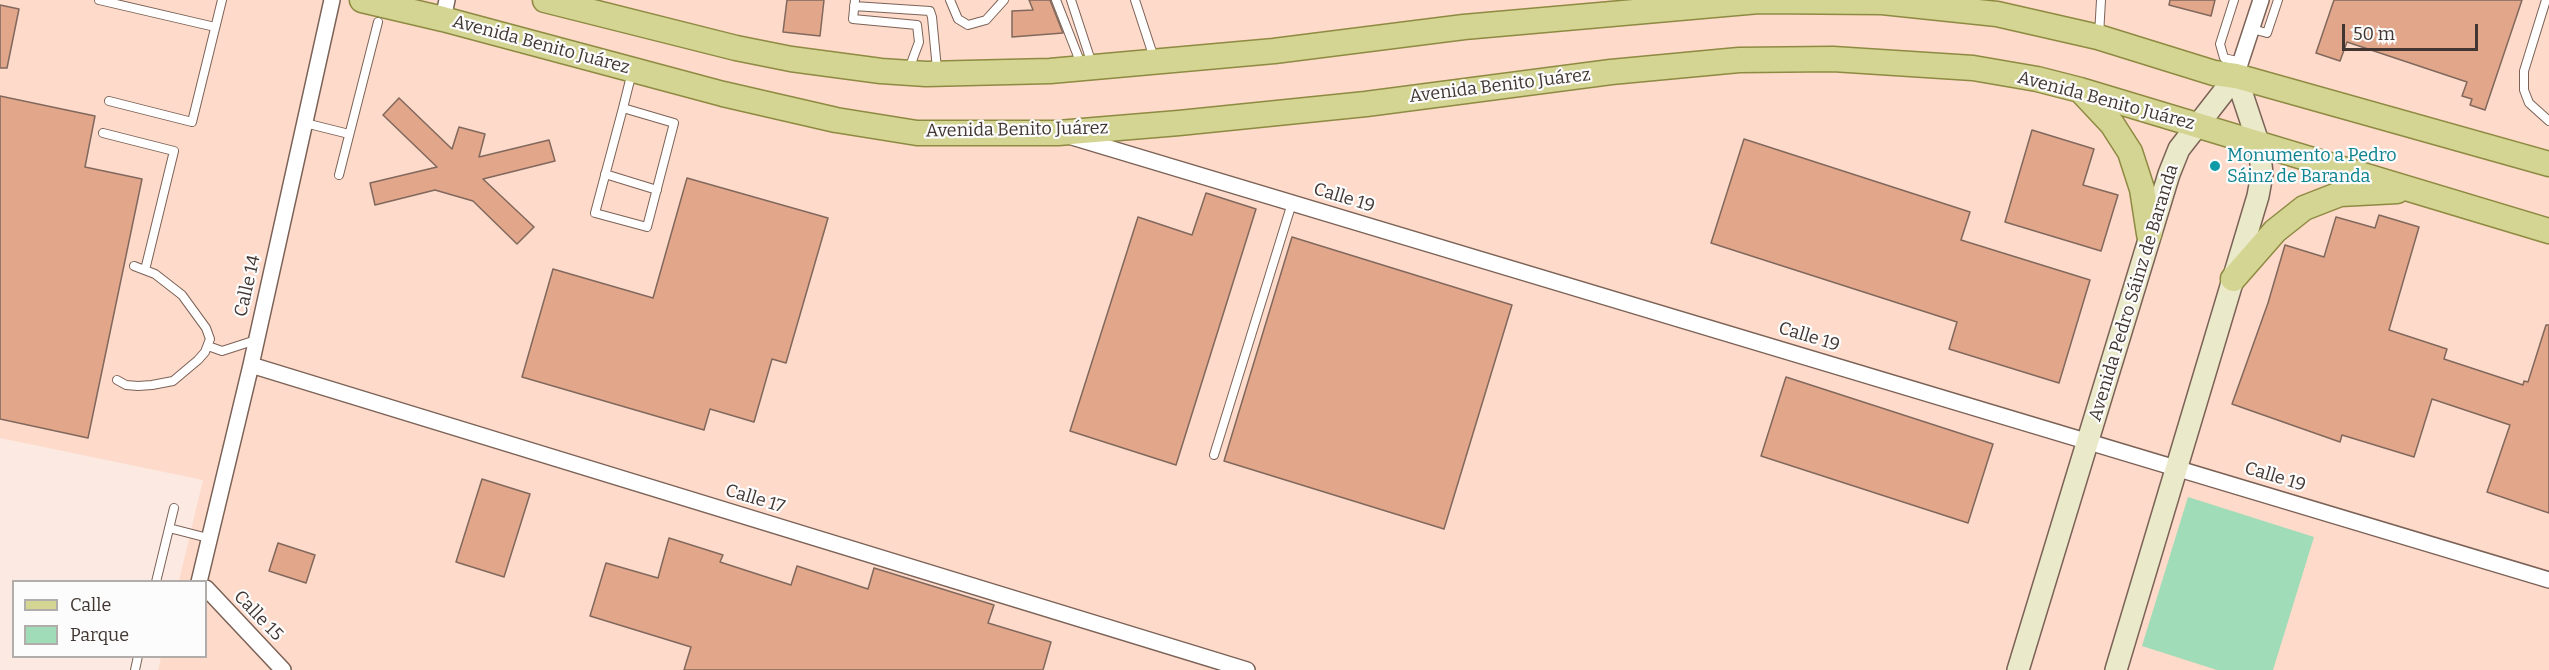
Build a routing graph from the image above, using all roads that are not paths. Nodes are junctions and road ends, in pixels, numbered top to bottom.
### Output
1 (99, 0) edge
2 (222, 0) edge
3 (332, 0) edge
4 (362, 0) edge
5 (545, 0) edge
6 (950, 0) edge
7 (1004, 0) edge
8 (1056, 0) edge
9 (1071, 0) edge
10 (1135, 0) edge
11 (2101, 0) edge
12 (2234, 0) edge
13 (2261, 0) edge
14 (2278, 0) edge
15 (2546, 0) edge
16 (1759, 1) edge
17 (1849, 1) edge
18 (1726, 2) edge
19 (855, 3) edge
20 (414, 6) edge
21 (1630, 8) edge
22 (445, 10) edge
23 (378, 22) dead end
24 (215, 27) junction
25 (2252, 29) junction
26 (2098, 37) junction
27 (1155, 62) junction
28 (1088, 68) junction
29 (2239, 69) junction
30 (633, 70) junction
31 (908, 73) junction
32 (937, 74) junction
33 (2080, 90) junction
34 (109, 101) dead end
35 (622, 108) junction
36 (2549, 122) edge
37 (305, 123) junction
38 (2196, 125) junction
39 (103, 133) dead end
40 (1058, 133) junction
41 (349, 134) junction
42 (2259, 145) junction
43 (2549, 164) edge
44 (605, 174) junction
45 (339, 175) dead end
46 (657, 190) junction
47 (2424, 192) junction
48 (1292, 203) junction
49 (2549, 231) edge
50 (2149, 234) junction
51 (134, 266) dead end
52 (145, 270) junction
53 (2233, 279) junction
54 (256, 340) junction
55 (208, 346) junction
56 (251, 365) junction
57 (117, 380) dead end
58 (2087, 441) junction
59 (1214, 455) dead end
60 (2176, 468) junction
61 (174, 508) dead end
62 (170, 528) junction
63 (208, 538) junction
64 (157, 580) edge
65 (201, 580) edge
66 (2549, 580) edge
67 (207, 589) edge
68 (283, 670) edge
69 (1247, 670) edge
70 (2018, 670) edge
71 (2116, 670) edge

1 - 24 lane
2 - 24 lane
3 - 37 street, Calle 14
4 - 20 main road, Avenida Benito Juárez
5 - 31 main road
6 - 7 lane
8 - 28 lane
9 - 28 lane
10 - 27 lane
11 - 26 lane
12 - 29 lane
13 - 25 street
14 - 25 lane
15 - 36 lane
16 - 17 main road
16 - 18 main road
17 - 26 main road
18 - 21 main road
19 - 31 lane
19 - 32 lane
20 - 22 main road, Avenida Benito Juárez
21 - 27 main road
22 - 30 main road, Avenida Benito Juárez
23 - 41 lane
24 - 34 lane
25 - 29 street
26 - 29 main road
27 - 28 main road
28 - 32 main road
29 - 38 street, Avenida Pedro Sáinz de Baranda
29 - 42 street
29 - 43 main road
30 - 35 lane
30 - 40 main road, Avenida Benito Juárez
31 - 32 main road
33 - 38 main road, Avenida Benito Juárez
33 - 40 main road, Avenida Benito Juárez
33 - 50 main road
35 - 44 lane
35 - 46 lane
37 - 41 lane
37 - 54 street, Calle 14
38 - 42 main road, Avenida Benito Juárez
38 - 50 street, Avenida Pedro Sáinz de Baranda
39 - 52 lane
40 - 48 street, Calle 19
41 - 45 lane
42 - 47 main road, Avenida Benito Juárez
42 - 53 street
44 - 46 lane
44 - 46 lane
47 - 49 main road, Avenida Benito Juárez
47 - 53 main road
48 - 58 street, Calle 19
48 - 59 lane
50 - 58 street, Avenida Pedro Sáinz de Baranda
51 - 52 lane
52 - 55 lane
53 - 60 street
54 - 55 lane
54 - 56 street, Calle 14
55 - 57 lane
56 - 63 street, Calle 14
56 - 69 street, Calle 17
58 - 60 street, Calle 19
58 - 70 street, Avenida Pedro Sáinz de Baranda
60 - 66 street, Calle 19
60 - 71 street
61 - 62 lane
62 - 63 lane
62 - 64 lane
63 - 65 street, Calle 14
67 - 68 street, Calle 15

